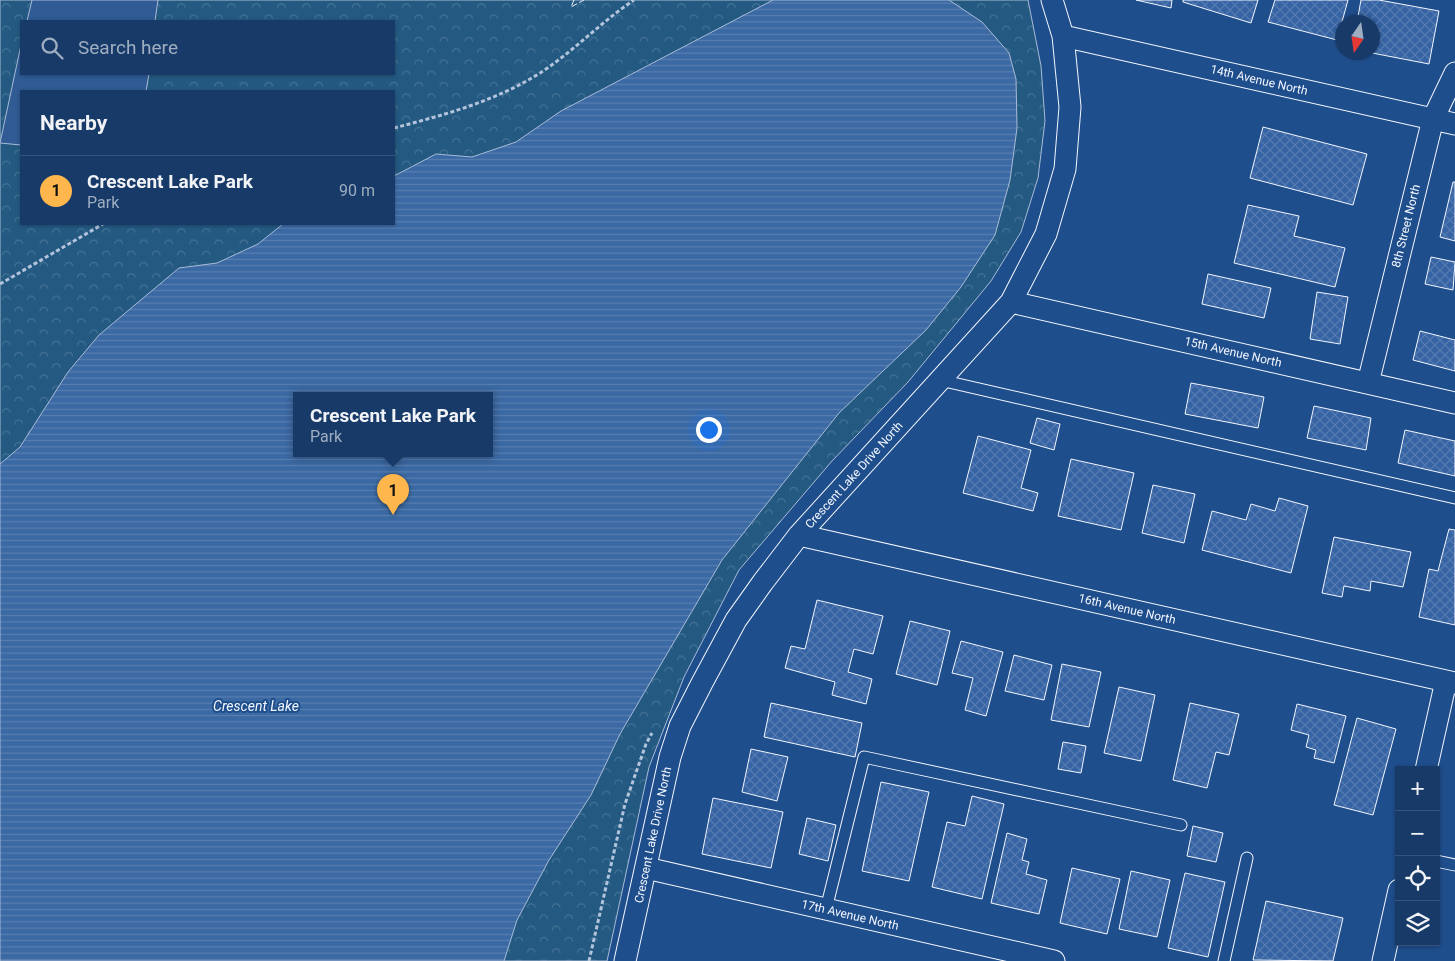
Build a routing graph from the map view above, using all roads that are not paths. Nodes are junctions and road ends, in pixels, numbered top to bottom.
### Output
1 (1052, 0) edge
2 (1063, 36) junction
3 (1455, 73) edge
4 (1432, 119) junction
5 (1455, 124) edge
6 (1011, 302) junction
7 (940, 380) junction
8 (1368, 383) junction
9 (1455, 402) edge
10 (1455, 498) edge
11 (799, 535) junction
12 (1450, 682) edge
13 (1427, 766) edge
14 (1181, 825) dead end
15 (1248, 858) dead end
16 (1440, 862) edge
17 (1455, 865) edge
18 (646, 868) junction
19 (1397, 901) edge
20 (826, 909) junction
21 (625, 961) edge
22 (1054, 961) edge
23 (1224, 961) edge
24 (1383, 961) edge

1 - 2 street, Crescent Lake Drive North
2 - 4 street, 14th Avenue North
2 - 6 street, Crescent Lake Drive North
3 - 4 street, 8th Street North
4 - 5 street, 14th Avenue North
4 - 8 street, 8th Street North
6 - 7 street, Crescent Lake Drive North
6 - 8 street, 15th Avenue North
7 - 10 lane
7 - 11 street, Crescent Lake Drive North
8 - 9 street, 15th Avenue North
11 - 12 street, 16th Avenue North
11 - 18 street, Crescent Lake Drive North
12 - 13 street
14 - 20 lane
15 - 23 lane
16 - 17 lane
18 - 20 street, 17th Avenue North
18 - 21 street, Crescent Lake Drive North
19 - 24 street
20 - 22 street, 17th Avenue North

